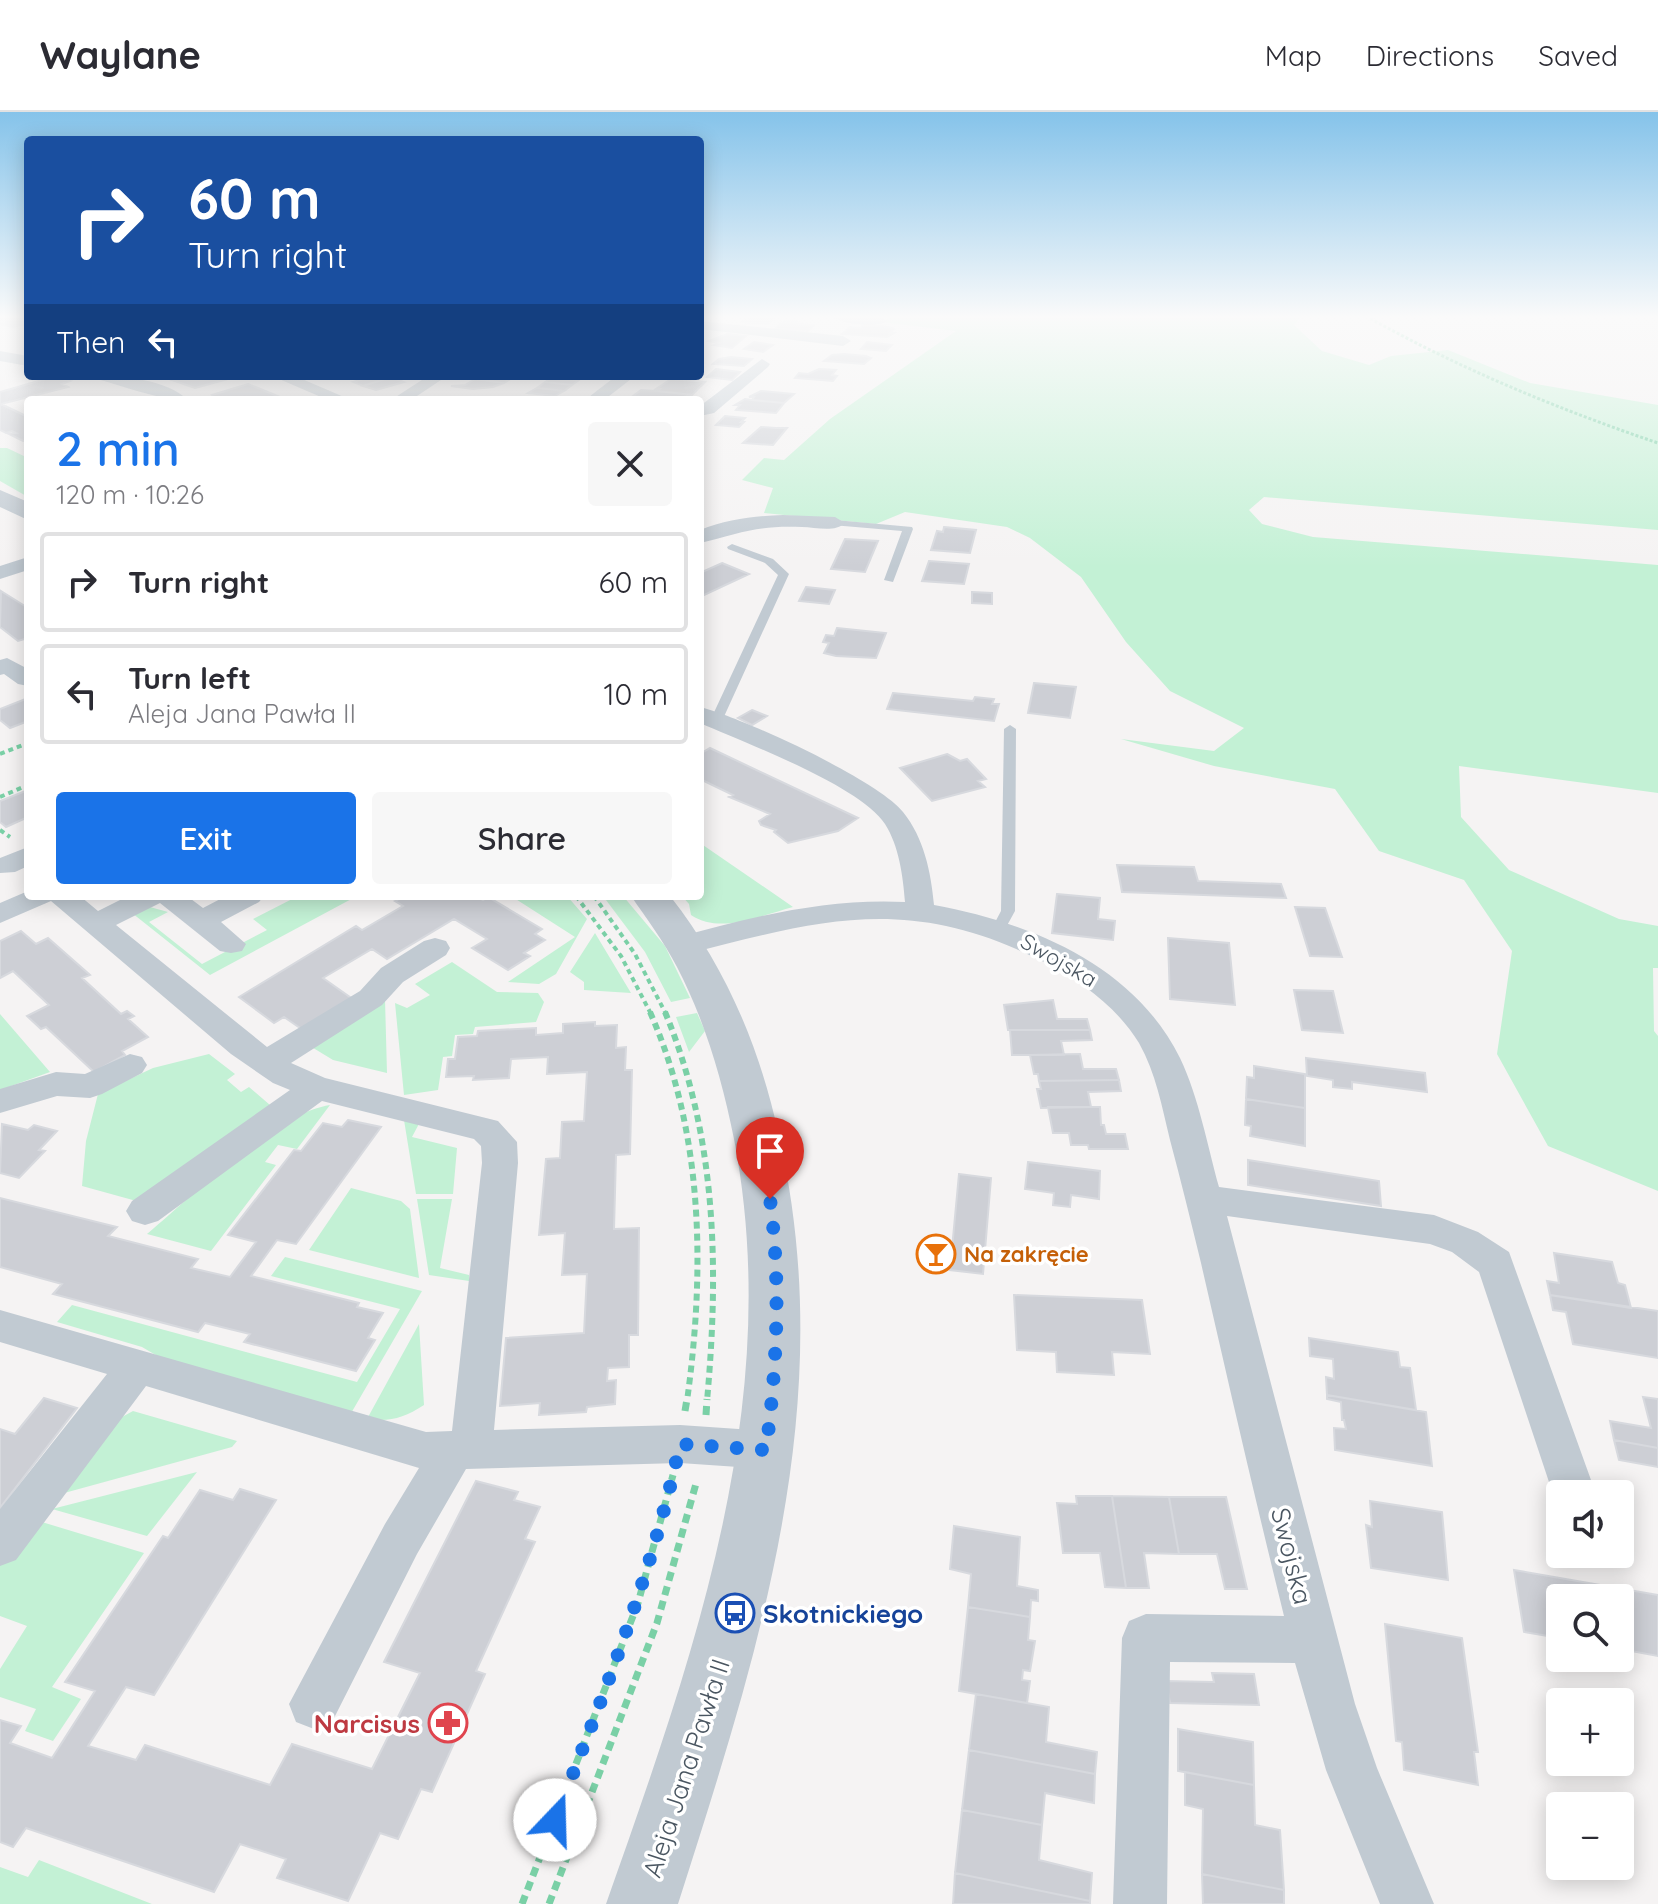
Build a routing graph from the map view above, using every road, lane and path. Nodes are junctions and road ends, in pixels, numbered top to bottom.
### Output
1 (1544, 400) edge
2 (1658, 443) edge
3 (0, 497) edge
4 (24, 510) edge
5 (835, 523) joint
6 (704, 535) edge
7 (732, 547) dead end
8 (24, 564) edge
9 (0, 573) edge
10 (889, 580) dead end
11 (708, 718) edge
12 (1010, 729) dead end
13 (24, 745) edge
14 (0, 754) edge
15 (24, 787) edge
16 (0, 797) edge
17 (31, 900) edge
18 (67, 900) edge
19 (143, 900) edge
20 (174, 900) edge
21 (241, 900) edge
22 (579, 900) edge
23 (597, 900) edge
24 (653, 900) edge
25 (920, 910) junction
26 (0, 914) edge
27 (200, 921) junction
28 (96, 924) junction
29 (999, 928) junction
30 (231, 944) dead end
31 (687, 945) junction
32 (435, 948) dead end
33 (267, 1062) junction
34 (130, 1065) dead end
35 (317, 1088) junction
36 (0, 1101) edge
37 (1205, 1199) junction
38 (145, 1211) dead end
39 (4, 1333) edge
40 (136, 1368) junction
41 (716, 1447) junction
42 (462, 1451) junction
43 (1569, 1480) dead end
44 (0, 1545) edge
45 (1313, 1640) junction
46 (314, 1704) dead end
47 (522, 1904) edge
48 (549, 1904) edge
49 (642, 1904) edge
50 (1140, 1904) edge
51 (1407, 1904) edge

1 - 2 path
3 - 4 street
5 - 6 street
5 - 10 lane
7 - 11 lane
8 - 9 street
11 - 25 street
12 - 29 lane
13 - 14 path
15 - 16 path
17 - 26 street
18 - 28 street
19 - 28 street
20 - 27 street
21 - 27 street
22 - 41 path
23 - 41 path
24 - 31 street, Aleja Jana Pawła II
25 - 29 street, Swojska
25 - 31 street, Swojska
27 - 30 street
28 - 33 street
29 - 37 street, Swojska
31 - 41 street, Aleja Jana Pawła II
32 - 33 street
33 - 35 street
34 - 36 street
35 - 38 street
35 - 42 street
37 - 43 street
37 - 45 street, Swojska
39 - 40 street
40 - 42 street
40 - 44 street
41 - 42 street
41 - 47 path
41 - 48 path
41 - 49 street, Aleja Jana Pawła II
42 - 46 street
45 - 50 street
45 - 51 street, Swojska

